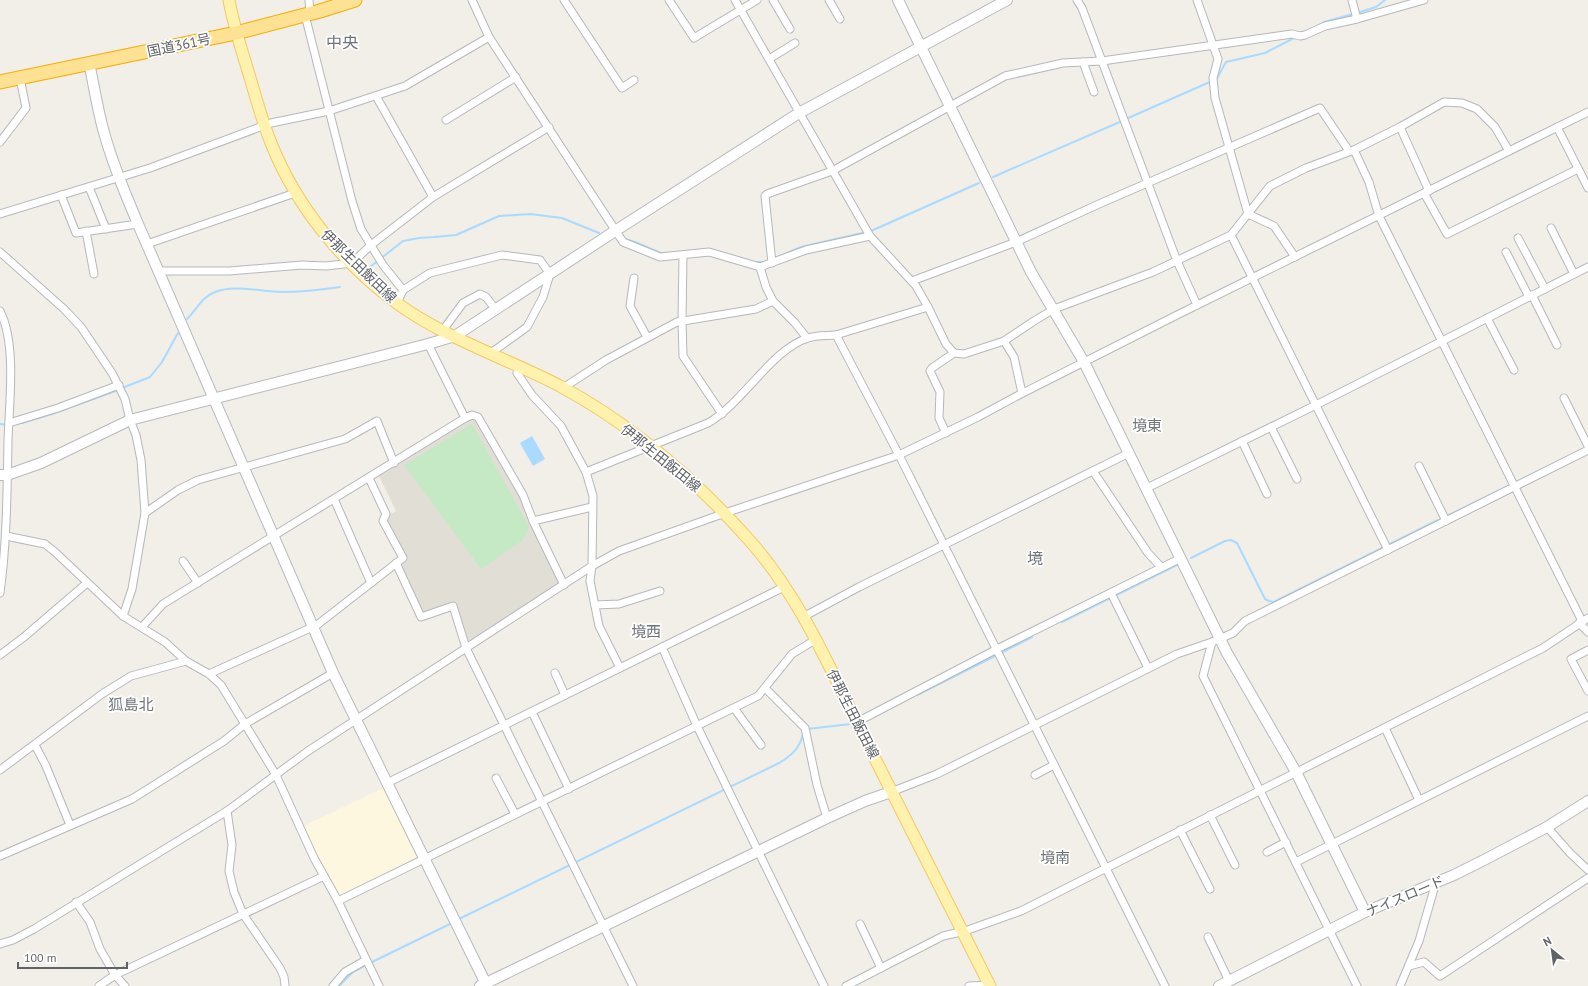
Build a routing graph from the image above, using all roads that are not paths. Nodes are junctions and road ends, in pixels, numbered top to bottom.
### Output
1 (229, 0) edge
2 (309, 0) edge
3 (355, 0) edge
4 (472, 0) edge
5 (564, 0) edge
6 (669, 0) edge
7 (735, 0) edge
8 (757, 0) edge
9 (773, 0) edge
10 (829, 0) edge
11 (898, 0) edge
12 (1007, 0) edge
13 (1077, 0) edge
14 (1197, 0) edge
15 (1352, 0) edge
16 (1424, 0) edge
17 (740, 10) junction
18 (308, 14) junction
19 (1356, 15) junction
20 (840, 19) dead end
21 (790, 29) dead end
22 (236, 33) junction
23 (489, 37) junction
24 (795, 43) dead end
25 (1214, 46) junction
26 (921, 47) junction
27 (769, 59) junction
28 (1102, 61) junction
29 (1083, 62) junction
30 (89, 63) junction
31 (20, 78) junction
32 (516, 78) junction
33 (634, 80) dead end
34 (0, 82) edge
35 (1094, 92) dead end
36 (376, 96) junction
37 (951, 107) junction
38 (329, 110) junction
39 (1588, 112) edge
40 (799, 113) junction
41 (446, 120) dead end
42 (265, 126) junction
43 (1400, 127) junction
44 (1558, 127) junction
45 (549, 128) junction
46 (0, 142) edge
47 (1229, 149) junction
48 (1351, 151) junction
49 (1509, 151) junction
50 (1578, 169) junction
51 (832, 171) junction
52 (119, 178) junction
53 (1148, 183) junction
54 (89, 187) junction
55 (1588, 188) edge
56 (1427, 192) junction
57 (295, 193) junction
58 (61, 195) junction
59 (433, 197) junction
60 (0, 214) edge
61 (1248, 214) junction
62 (1378, 216) junction
63 (138, 224) junction
64 (1551, 228) dead end
65 (106, 229) junction
66 (86, 231) junction
67 (614, 231) junction
68 (869, 233) junction
69 (1231, 235) junction
70 (1518, 238) dead end
71 (1016, 242) junction
72 (147, 244) junction
73 (371, 245) junction
74 (0, 252) edge
75 (1506, 252) dead end
76 (683, 255) junction
77 (1295, 257) junction
78 (772, 260) junction
79 (1177, 261) junction
80 (352, 263) junction
81 (760, 267) junction
82 (1588, 267) edge
83 (158, 271) junction
84 (94, 274) dead end
85 (550, 274) junction
86 (1574, 274) junction
87 (634, 278) dead end
88 (1252, 278) junction
89 (912, 282) junction
90 (1545, 289) junction
91 (403, 290) junction
92 (1531, 296) junction
93 (773, 301) junction
94 (397, 303) junction
95 (1197, 305) junction
96 (928, 307) junction
97 (1054, 309) junction
98 (496, 310) junction
99 (0, 311) edge
100 (1487, 318) junction
101 (682, 321) junction
102 (443, 330) junction
103 (836, 335) junction
104 (455, 336) junction
105 (647, 337) junction
106 (807, 338) junction
107 (1004, 341) junction
108 (1441, 341) junction
109 (428, 344) junction
110 (1557, 345) dead end
111 (491, 353) junction
112 (954, 353) junction
113 (1084, 362) junction
114 (521, 368) junction
115 (1514, 370) dead end
116 (119, 385) junction
117 (563, 388) junction
118 (1022, 393) junction
119 (1564, 398) dead end
120 (214, 399) junction
121 (1316, 405) junction
122 (722, 414) junction
123 (465, 418) junction
124 (130, 420) junction
125 (9, 423) junction
126 (1271, 427) junction
127 (946, 433) junction
128 (1242, 441) junction
129 (650, 446) junction
130 (1588, 446) edge
131 (1588, 450) edge
132 (1129, 453) junction
133 (899, 455) junction
134 (394, 463) junction
135 (1419, 466) dead end
136 (244, 467) junction
137 (1093, 471) junction
138 (586, 472) junction
139 (4, 475) edge
140 (369, 478) junction
141 (1297, 479) dead end
142 (1513, 484) junction
143 (1147, 488) junction
144 (1267, 494) dead end
145 (334, 499) junction
146 (592, 507) junction
147 (146, 513) junction
148 (725, 513) junction
149 (533, 521) junction
150 (1446, 521) junction
151 (274, 535) junction
152 (6, 536) junction
153 (944, 545) junction
154 (1387, 547) junction
155 (1181, 558) junction
156 (183, 561) dead end
157 (396, 563) junction
158 (592, 566) junction
159 (1162, 567) junction
160 (87, 583) junction
161 (198, 583) junction
162 (371, 583) junction
163 (564, 584) junction
164 (784, 587) junction
165 (660, 591) dead end
166 (0, 593) edge
167 (1112, 596) junction
168 (595, 605) junction
169 (123, 616) junction
170 (803, 617) junction
171 (1583, 621) edge
172 (142, 627) junction
173 (313, 627) junction
174 (1588, 632) edge
175 (815, 640) junction
176 (1216, 640) junction
177 (662, 647) junction
178 (466, 648) junction
179 (1588, 650) edge
180 (998, 652) junction
181 (0, 655) edge
182 (186, 661) junction
183 (620, 668) junction
184 (1148, 668) junction
185 (555, 673) dead end
186 (209, 674) junction
187 (333, 674) junction
188 (765, 688) junction
189 (1588, 691) edge
190 (565, 694) junction
191 (734, 708) junction
192 (532, 712) junction
193 (1588, 716) edge
194 (357, 720) junction
195 (857, 722) junction
196 (245, 724) junction
197 (505, 725) junction
198 (697, 726) junction
199 (1034, 726) junction
200 (1385, 728) junction
201 (35, 745) junction
202 (761, 745) dead end
203 (1054, 766) junction
204 (0, 770) edge
205 (1296, 772) junction
206 (276, 775) junction
207 (1036, 775) dead end
208 (496, 778) dead end
209 (387, 784) junction
210 (569, 788) junction
211 (1260, 790) junction
212 (892, 792) junction
213 (1419, 800) junction
214 (543, 801) junction
215 (1588, 801) edge
216 (227, 811) junction
217 (515, 814) junction
218 (1210, 815) junction
219 (827, 818) junction
220 (70, 825) junction
221 (1547, 826) junction
222 (1180, 830) junction
223 (1286, 842) junction
224 (1332, 843) junction
225 (758, 851) junction
226 (1267, 852) dead end
227 (0, 856) edge
228 (425, 859) junction
229 (1296, 862) junction
230 (1235, 865) dead end
231 (1105, 868) junction
232 (1588, 870) edge
233 (324, 876) junction
234 (1588, 878) edge
235 (1436, 882) junction
236 (1210, 889) dead end
237 (338, 901) junction
238 (76, 902) junction
239 (1366, 912) junction
240 (243, 914) junction
241 (860, 924) dead end
242 (603, 926) junction
243 (1330, 930) junction
244 (961, 931) junction
245 (1208, 937) dead end
246 (0, 944) edge
247 (368, 962) junction
248 (1409, 966) junction
249 (881, 968) junction
250 (115, 975) junction
251 (1229, 980) junction
252 (484, 985) edge
253 (99, 986) edge
254 (125, 986) edge
255 (284, 986) edge
256 (333, 986) edge
257 (379, 986) edge
258 (633, 986) edge
259 (824, 986) edge
260 (846, 986) edge
261 (969, 986) edge
262 (990, 986) edge
263 (1165, 986) edge
264 (1219, 986) edge
265 (1357, 986) edge
266 (1400, 986) edge

1 - 22 main road, 伊那生田飯田線
2 - 18 street
3 - 18 highway, 国道361号
4 - 23 street
5 - 33 street
6 - 17 street
7 - 17 street
8 - 17 street
9 - 21 street
10 - 20 street
11 - 26 street
12 - 26 street
13 - 28 street
14 - 25 street
15 - 19 street
16 - 19 street
17 - 27 street
18 - 22 highway, 国道361号
18 - 38 street
19 - 25 street
22 - 30 highway, 国道361号
22 - 42 main road, 伊那生田飯田線
23 - 32 street
23 - 36 street
24 - 27 street
25 - 28 street
25 - 47 street
26 - 37 street
26 - 40 street
27 - 40 street
28 - 29 street
28 - 53 street
29 - 35 street
29 - 37 street
30 - 31 highway, 国道361号
30 - 52 street
31 - 34 highway, 国道361号
31 - 46 street
32 - 41 street
32 - 45 street
36 - 38 street
36 - 59 street
37 - 51 street
37 - 71 street
38 - 42 street
38 - 73 street
39 - 44 street
40 - 51 street
40 - 67 street
42 - 52 street
42 - 57 main road, 伊那生田飯田線
43 - 48 street
43 - 49 street
43 - 56 street
44 - 49 street
44 - 50 street
45 - 59 street
45 - 67 street
47 - 48 street
47 - 53 street
47 - 61 street
48 - 61 street
48 - 62 street
49 - 56 street
50 - 55 street
50 - 56 street
51 - 68 street
51 - 78 street
52 - 54 street
52 - 63 street
53 - 71 street
53 - 79 street
54 - 58 street
54 - 65 street
56 - 62 street
57 - 72 street
57 - 80 main road, 伊那生田飯田線
58 - 60 street
58 - 66 street
59 - 73 street
61 - 69 street
61 - 77 street
62 - 77 street
62 - 108 street
63 - 65 street
63 - 72 street
64 - 86 street
65 - 66 street
66 - 84 street
67 - 76 street
67 - 85 street
68 - 78 street
68 - 89 street
69 - 79 street
69 - 88 street
70 - 90 street
71 - 89 street
71 - 97 street
72 - 83 street
73 - 80 street
73 - 91 street
74 - 116 street
75 - 92 street
76 - 81 street
76 - 101 street
77 - 88 street
78 - 81 street
79 - 95 street
79 - 97 street
80 - 83 street
80 - 94 main road, 伊那生田飯田線
81 - 93 street
82 - 86 street
83 - 120 street
85 - 91 street
85 - 98 street
85 - 111 street
86 - 90 street
87 - 105 street
88 - 95 street
88 - 121 street
89 - 96 street
90 - 92 street
91 - 94 street
92 - 100 street
92 - 110 street
93 - 101 street
93 - 106 street
94 - 102 main road, 伊那生田飯田線
95 - 113 street
96 - 103 street
96 - 112 street
97 - 107 street
97 - 113 street
98 - 102 street
98 - 104 street
99 - 125 street
100 - 108 street
100 - 115 street
101 - 105 street
101 - 122 street
102 - 104 main road, 伊那生田飯田線
103 - 106 street
103 - 133 street
104 - 109 street
104 - 111 main road, 伊那生田飯田線
105 - 117 street
106 - 122 street
107 - 112 street
107 - 118 street
108 - 121 street
108 - 142 street
109 - 120 street
109 - 123 street
111 - 114 main road, 伊那生田飯田線
112 - 127 street
113 - 118 street
113 - 132 street
114 - 117 main road, 伊那生田飯田線
114 - 138 street
116 - 124 street
116 - 125 street
117 - 129 main road, 伊那生田飯田線
118 - 127 street
119 - 130 street
120 - 124 street
120 - 136 street
121 - 126 street
121 - 154 street
122 - 129 street
123 - 134 street
123 - 149 street
124 - 139 street
124 - 147 street
125 - 139 street
126 - 128 street
126 - 141 street
127 - 133 street
128 - 143 street
128 - 144 street
129 - 138 street
129 - 148 main road, 伊那生田飯田線
131 - 142 street
132 - 137 street
132 - 143 street
133 - 148 street
133 - 153 street
134 - 136 street
134 - 140 street
135 - 150 street
136 - 147 street
136 - 151 street
137 - 153 street
137 - 159 street
138 - 146 street
139 - 152 street
140 - 145 street
140 - 157 street
142 - 150 street
142 - 171 street
143 - 155 street
145 - 151 street
145 - 162 street
146 - 149 street
146 - 158 street
147 - 169 street
148 - 158 street
148 - 164 main road, 伊那生田飯田線
149 - 163 street
150 - 154 street
151 - 161 street
151 - 173 street
152 - 160 street
152 - 166 street
153 - 170 street
153 - 180 street
154 - 176 street
155 - 159 street
155 - 176 street
156 - 161 street
157 - 162 street
157 - 178 street
158 - 163 street
158 - 168 street
159 - 167 street
160 - 169 street
160 - 181 street
161 - 172 street
162 - 173 street
163 - 178 street
164 - 170 main road, 伊那生田飯田線
164 - 177 street
165 - 168 street
167 - 180 street
167 - 184 street
168 - 183 street
169 - 172 street
170 - 175 main road, 伊那生田飯田線
171 - 174 street
171 - 200 street
172 - 182 street
173 - 186 street
173 - 187 street
175 - 188 street
175 - 195 main road, 伊那生田飯田線
176 - 184 street
176 - 205 street
176 - 211 street
177 - 183 street
177 - 198 street
178 - 194 street
178 - 197 street
179 - 189 street
180 - 195 street
180 - 199 street
182 - 186 street
182 - 201 street
183 - 190 street
184 - 199 street
185 - 190 street
186 - 196 street
187 - 194 street
187 - 196 street
188 - 191 street
188 - 219 street
190 - 192 street
191 - 198 street
191 - 202 street
192 - 197 street
192 - 210 street
193 - 213 street
194 - 206 street
194 - 209 street
195 - 212 main road, 伊那生田飯田線
196 - 206 street
196 - 220 street
197 - 209 street
197 - 214 street
198 - 210 street
198 - 225 street
199 - 203 street
199 - 212 street
200 - 205 street
200 - 213 street
201 - 204 street
201 - 220 street
203 - 207 street
203 - 231 street
205 - 211 street
205 - 224 street
206 - 216 street
206 - 233 street
208 - 217 street
209 - 228 street
210 - 214 street
211 - 218 street
211 - 223 street
212 - 219 street
212 - 244 main road, 伊那生田飯田線
213 - 224 street
214 - 217 street
214 - 242 street
215 - 221 street, ナイスロード
216 - 238 street
216 - 240 street
217 - 228 street
218 - 222 street
218 - 230 street
219 - 225 street
220 - 227 street
221 - 232 street
221 - 235 street, ナイスロード
222 - 231 street
222 - 236 street
223 - 226 street
223 - 229 street
224 - 229 street
224 - 239 street
225 - 242 street
225 - 259 street
228 - 237 street
228 - 252 street
229 - 243 street
231 - 244 street
231 - 263 street
233 - 237 street
233 - 240 street
234 - 248 street
235 - 239 street, ナイスロード
235 - 248 street
237 - 247 street
238 - 246 street
238 - 250 street
239 - 243 street, ナイスロード
240 - 250 street
240 - 255 street
241 - 249 street
242 - 252 street
242 - 258 street
243 - 251 street, ナイスロード
243 - 265 street
244 - 249 street
244 - 262 main road, 伊那生田飯田線
245 - 251 street
247 - 256 street
247 - 257 street
248 - 266 street
249 - 260 street
250 - 253 street
250 - 254 street
251 - 264 street, ナイスロード
261 - 262 street

